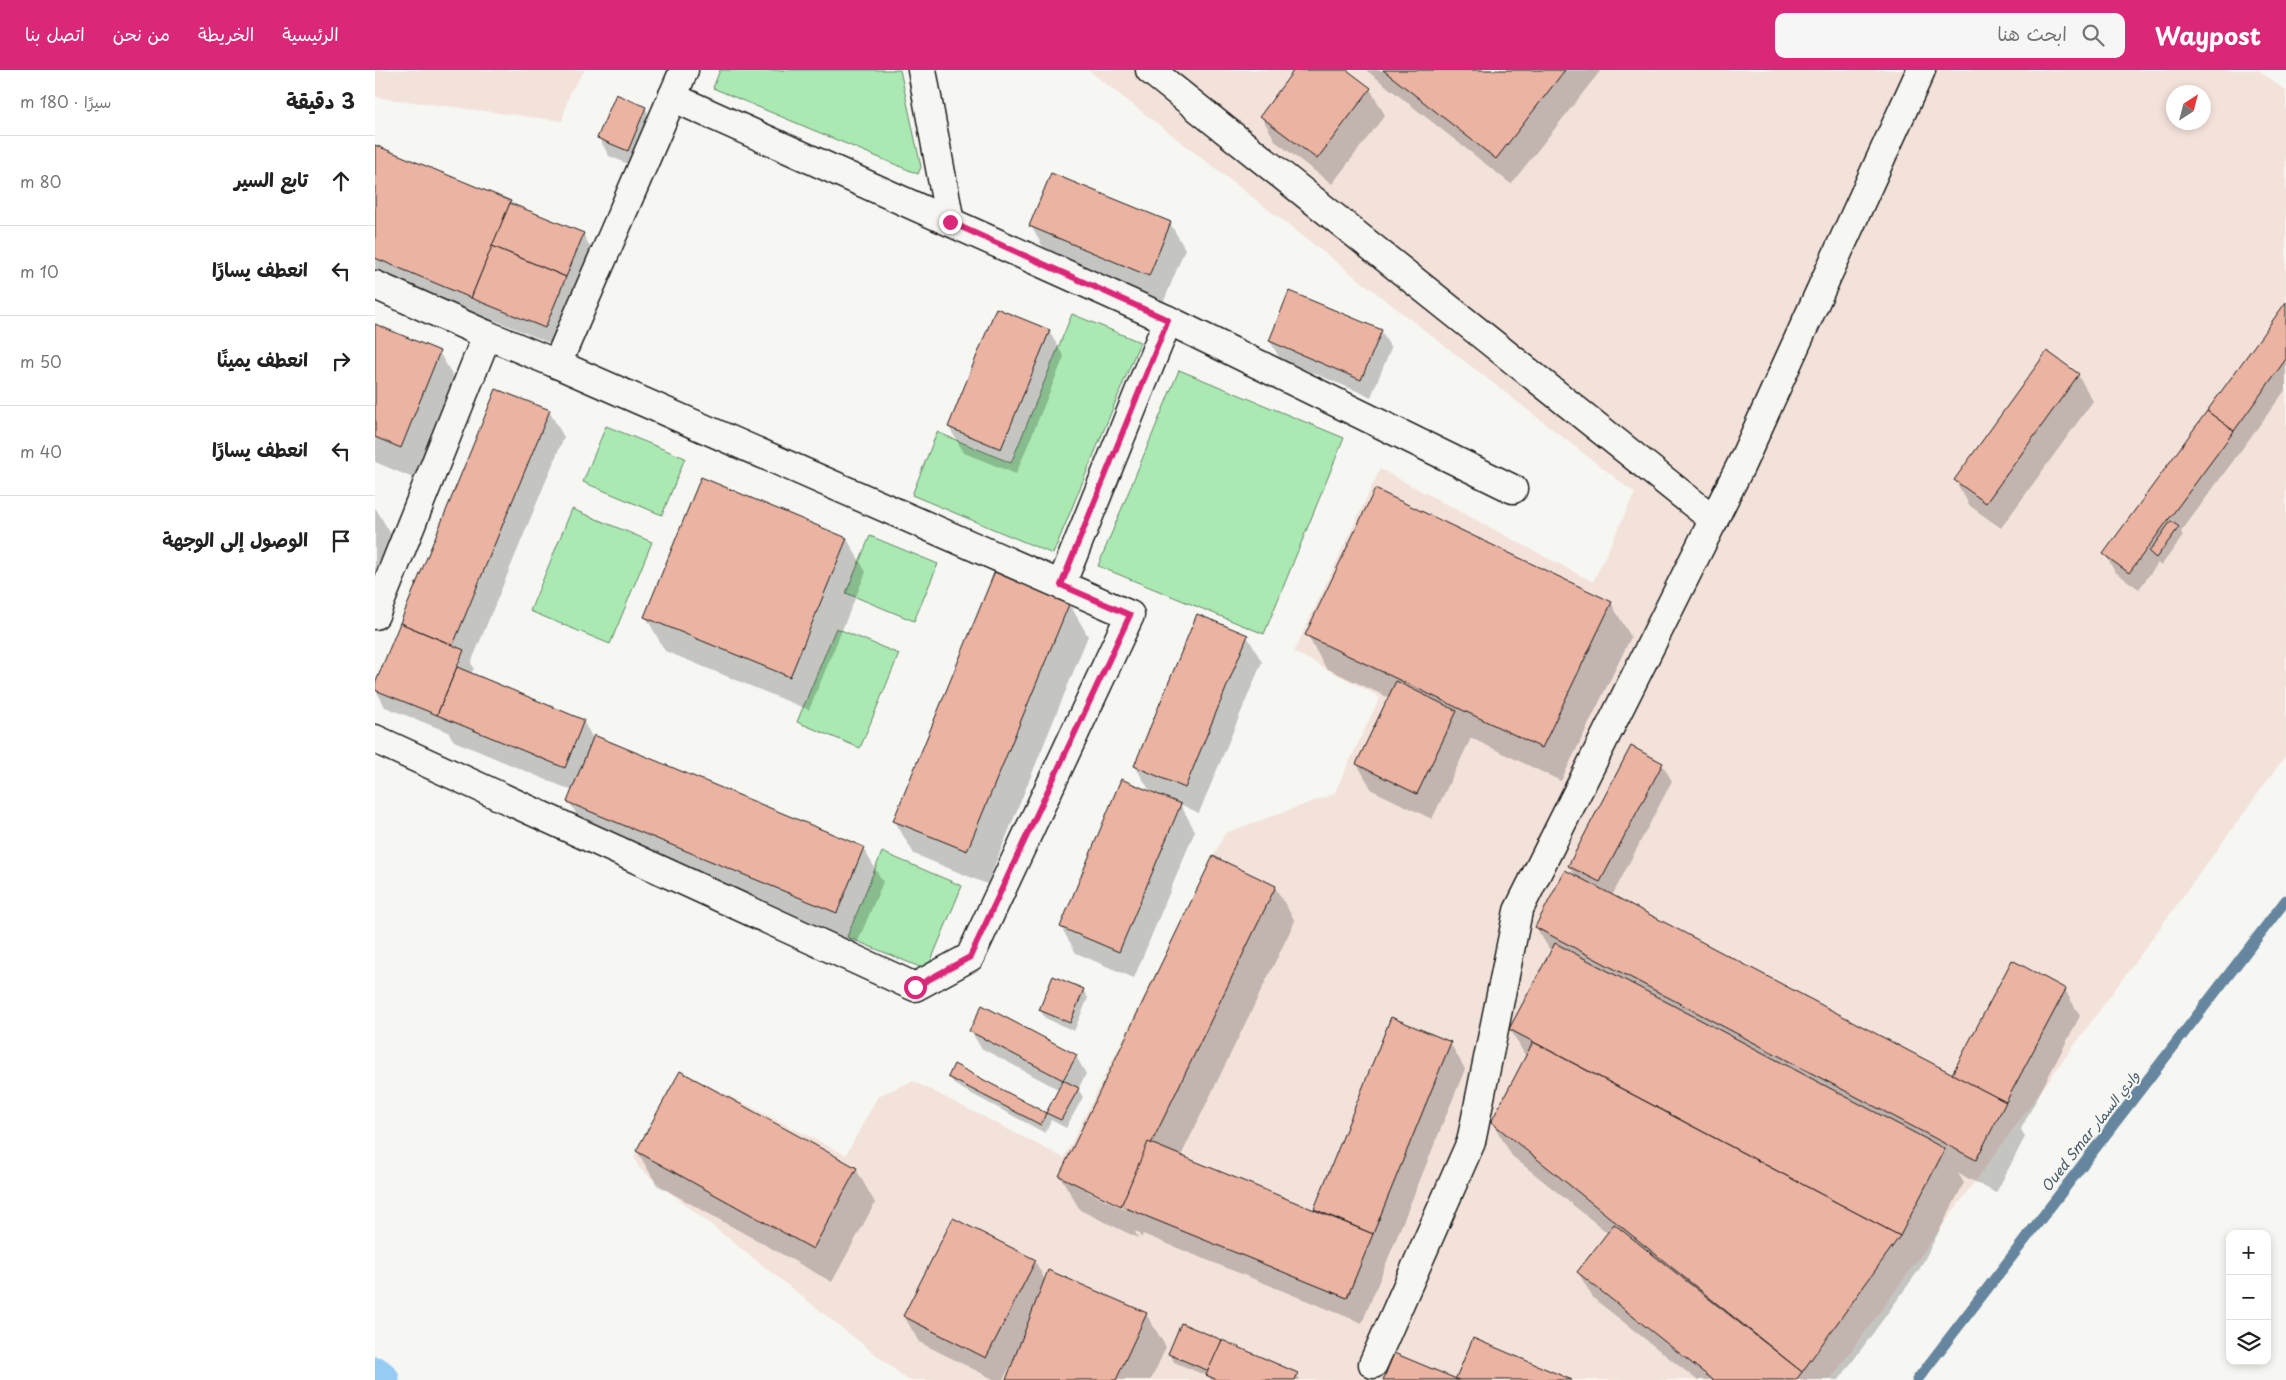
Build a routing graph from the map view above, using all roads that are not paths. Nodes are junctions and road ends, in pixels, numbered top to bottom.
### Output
1 (684, 70) edge
2 (922, 70) edge
3 (1150, 70) edge
4 (1921, 70) edge
5 (673, 97) junction
6 (950, 222) junction
7 (375, 285) edge
8 (1168, 320) junction
9 (487, 335) junction
10 (557, 364) junction
11 (1513, 489) dead end
12 (1714, 520) junction
13 (1061, 585) junction
14 (375, 615) edge
15 (375, 740) edge
16 (1373, 1364) dead end

1 - 5 street
2 - 6 street
3 - 12 street
4 - 12 street
5 - 6 street
5 - 10 street
6 - 8 street
7 - 9 street
8 - 11 street
8 - 13 street
9 - 10 street
9 - 14 street
10 - 13 street
12 - 16 street
13 - 15 street

